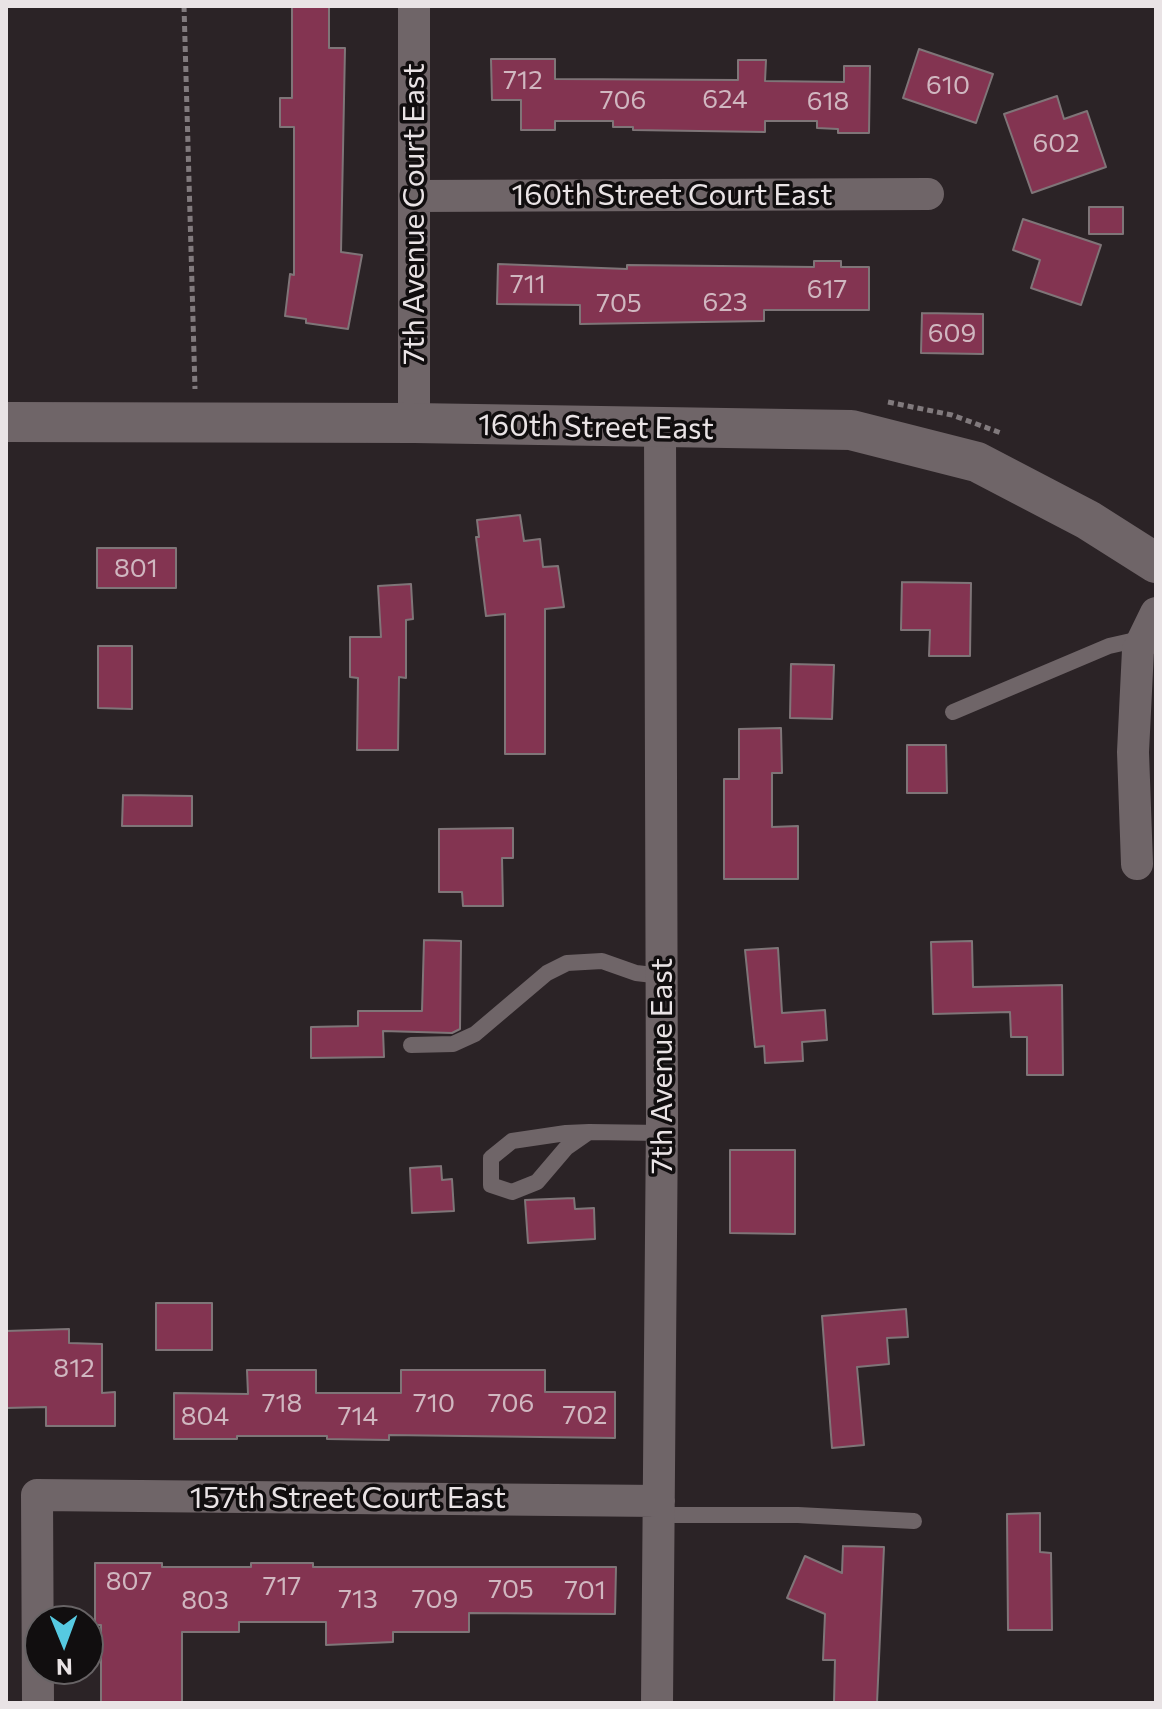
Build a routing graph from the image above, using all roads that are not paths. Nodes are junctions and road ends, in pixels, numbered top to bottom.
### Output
1 (414, 6) edge
2 (928, 194) dead end
3 (415, 196) junction
4 (6, 422) edge
5 (414, 423) junction
6 (660, 429) junction
7 (1156, 563) edge
8 (1148, 626) edge
9 (953, 712) dead end
10 (1137, 864) dead end
11 (662, 976) junction
12 (411, 1045) dead end
13 (589, 1132) junction
14 (662, 1133) junction
15 (659, 1508) junction
16 (914, 1521) dead end
17 (38, 1703) edge
18 (657, 1703) edge

1 - 3 street, 7th Avenue Court East
2 - 3 street, 160th Street Court East
3 - 5 street, 7th Avenue Court East
4 - 5 street, 160th Street East
5 - 6 street, 160th Street East
6 - 7 street, 160th Street East
6 - 11 street, 7th Avenue East
8 - 9 lane
8 - 10 street
11 - 12 lane
11 - 14 street, 7th Avenue East
13 - 13 lane
13 - 14 lane
14 - 15 street, 7th Avenue East
15 - 16 lane
15 - 17 street, 157th Street Court East
15 - 18 street, 7th Avenue East

